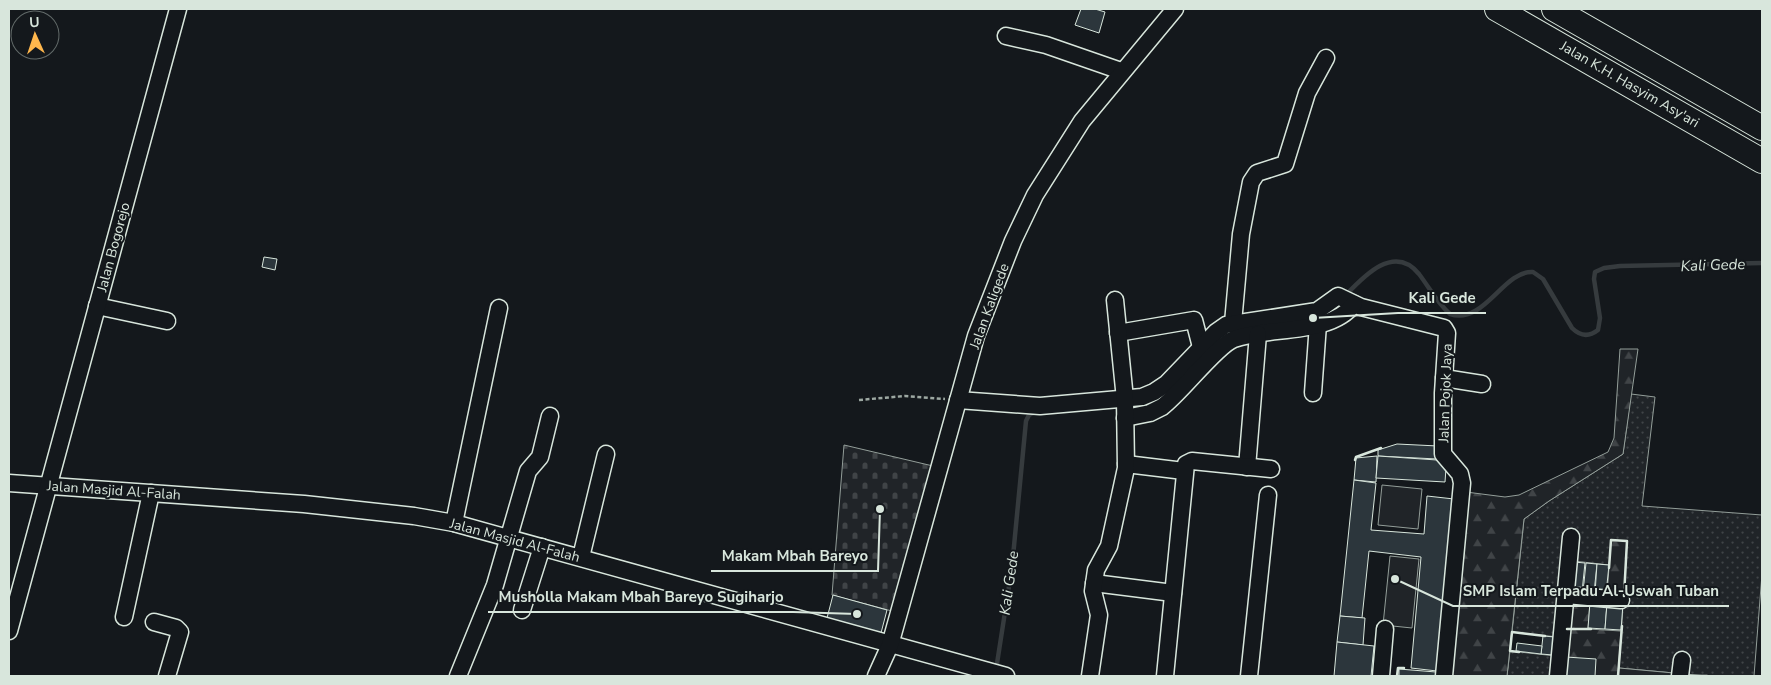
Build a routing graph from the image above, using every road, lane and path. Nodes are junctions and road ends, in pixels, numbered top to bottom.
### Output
1 (178, 9) edge
2 (1175, 9) edge
3 (1497, 9) edge
4 (1528, 9) edge
5 (1554, 9) edge
6 (1006, 36) dead end
7 (1580, 55) junction
8 (1326, 58) dead end
9 (1121, 72) junction
10 (1762, 128) edge
11 (1762, 160) edge
12 (1115, 300) dead end
13 (1348, 301) junction
14 (97, 306) junction
15 (499, 308) dead end
16 (167, 321) dead end
17 (1233, 323) junction
18 (1318, 324) junction
19 (1118, 333) junction
20 (1258, 334) junction
21 (1201, 347) junction
22 (1444, 378) junction
23 (1482, 384) dead end
24 (1313, 393) dead end
25 (859, 400) dead end
26 (958, 400) junction
27 (1125, 408) junction
28 (550, 416) dead end
29 (606, 454) dead end
30 (1126, 464) junction
31 (1247, 467) junction
32 (1271, 469) dead end
33 (1184, 471) junction
34 (9, 483) edge
35 (49, 486) junction
36 (151, 493) junction
37 (1268, 495) dead end
38 (454, 523) junction
39 (509, 537) junction
40 (1571, 537) dead end
41 (542, 547) junction
42 (581, 557) junction
43 (1094, 583) junction
44 (1173, 593) junction
45 (1566, 596) junction
46 (1620, 600) dead end
47 (522, 610) dead end
48 (124, 617) dead end
49 (154, 622) dead end
50 (1385, 630) dead end
51 (9, 631) edge
52 (890, 645) junction
53 (167, 676) edge
54 (458, 676) edge
55 (876, 676) edge
56 (1006, 676) edge
57 (1090, 676) edge
58 (1165, 676) edge
59 (1249, 676) edge
60 (1381, 676) edge
61 (1444, 676) edge
62 (1558, 676) edge

1 - 14 street, Jalan Bogorejo
2 - 9 street, Jalan Kaligede
3 - 7 highway, Jalan K.H. Hasyim Asy'ari
4 - 7 highway
5 - 10 highway, Jalan K.H. Hasyim Asy'ari
6 - 9 street
7 - 11 highway, Jalan K.H. Hasyim Asy'ari
8 - 17 street
9 - 26 street, Jalan Kaligede
12 - 19 street
13 - 17 street
13 - 18 street
13 - 22 street, Jalan Pojok Jaya
14 - 16 street
14 - 35 street, Jalan Bogorejo
15 - 38 street
17 - 21 street
18 - 20 street
18 - 24 street
19 - 21 street
19 - 27 street
20 - 27 street
20 - 31 street
21 - 27 street
22 - 23 street
22 - 61 street, Jalan Pojok Jaya
25 - 26 path
26 - 27 street
26 - 52 street, Jalan Kaligede
27 - 30 street
28 - 39 street
29 - 42 street
30 - 33 street
30 - 43 street
31 - 32 street
31 - 33 street
33 - 44 street
34 - 35 street, Jalan Masjid Al-Falah
35 - 36 street, Jalan Masjid Al-Falah
35 - 51 street, Jalan Bogorejo
36 - 38 street, Jalan Masjid Al-Falah
36 - 48 street
37 - 59 street
38 - 39 street, Jalan Masjid Al-Falah
39 - 41 street, Jalan Masjid Al-Falah
39 - 54 street
40 - 45 street
41 - 42 street, Jalan Masjid Al-Falah
41 - 47 street
42 - 52 street, Jalan Masjid Al-Falah
43 - 44 street
43 - 57 street
44 - 58 street
45 - 46 street
45 - 62 street
49 - 53 street
50 - 60 street
52 - 55 street, Jalan Kaligede
52 - 56 street, Jalan Masjid Al-Falah

